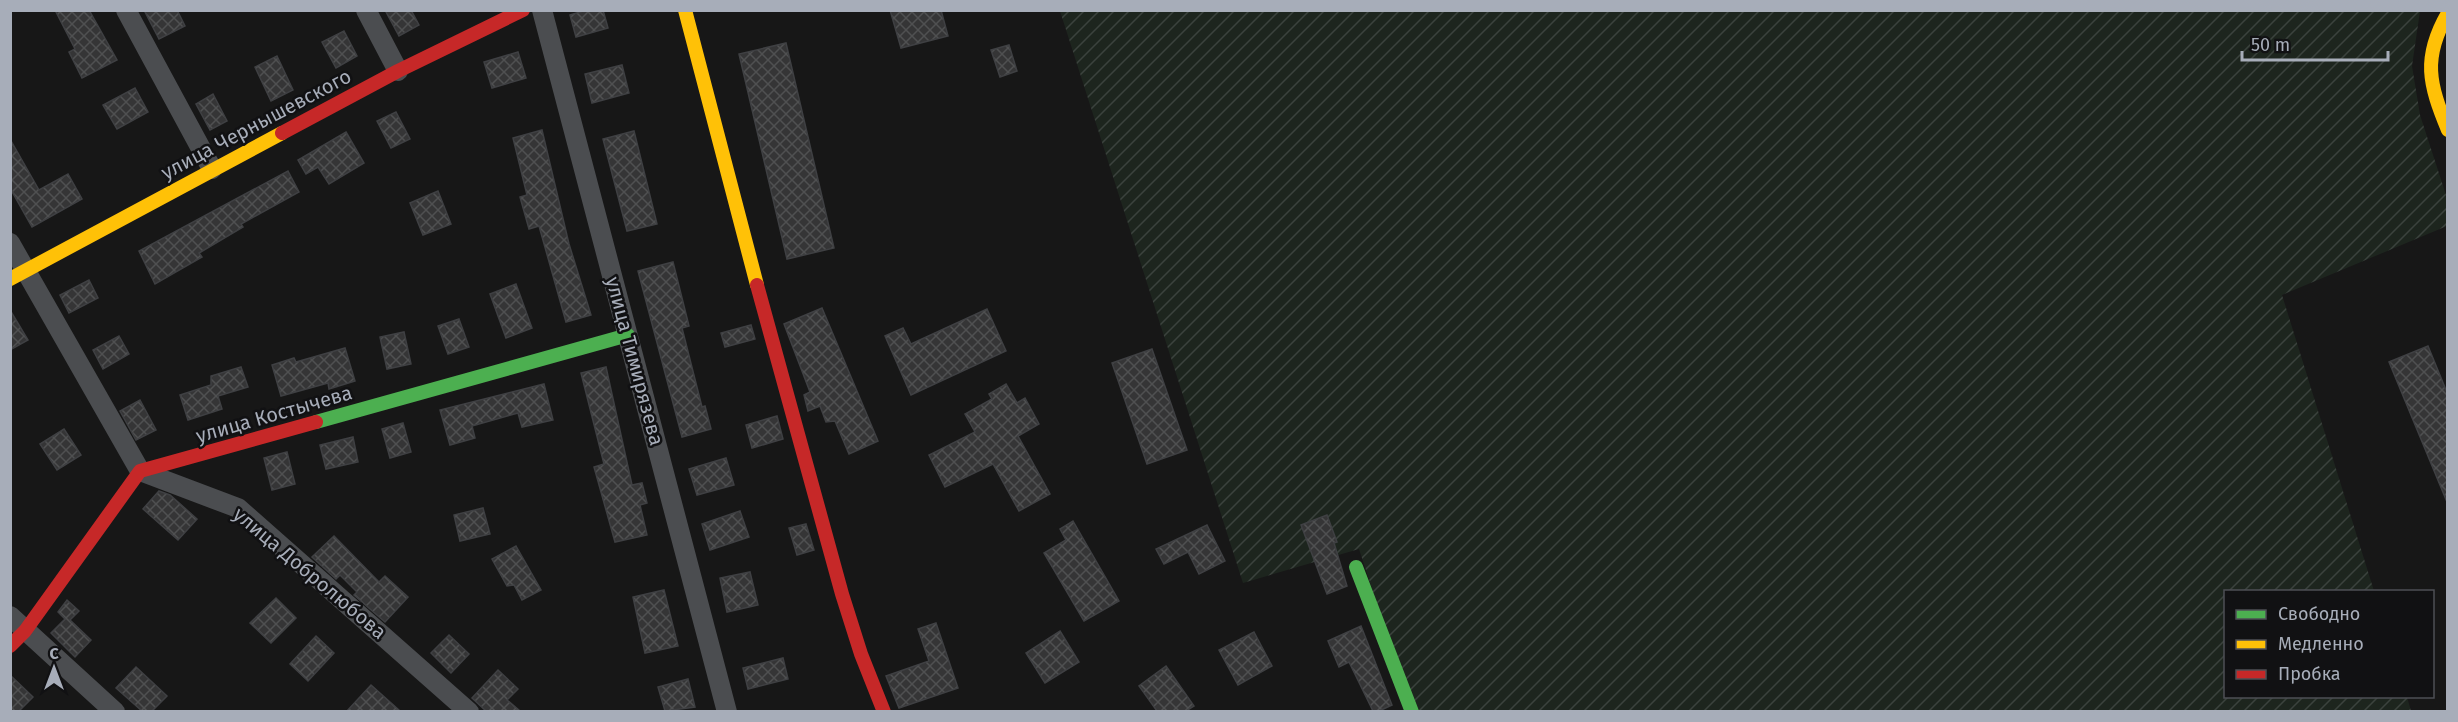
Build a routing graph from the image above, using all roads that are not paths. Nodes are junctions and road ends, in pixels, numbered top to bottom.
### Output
1 (126, 10) edge
2 (366, 10) edge
3 (523, 10) edge
4 (542, 10) edge
5 (685, 10) edge
6 (2448, 13) edge
7 (398, 71) junction
8 (2448, 130) edge
9 (212, 169) junction
10 (10, 243) edge
11 (18, 275) edge
12 (628, 335) junction
13 (140, 471) junction
14 (1356, 567) dead end
15 (10, 616) edge
16 (25, 631) junction
17 (10, 646) edge
18 (115, 711) edge
19 (469, 711) edge
20 (727, 711) edge
21 (884, 711) edge
22 (1412, 711) edge

1 - 9 street
2 - 7 street
3 - 7 street, улица Чернышевского
4 - 12 street, улица Тимирязева
5 - 21 street
6 - 8 street
7 - 9 street, улица Чернышевского
9 - 11 street, улица Чернышевского
10 - 11 street
11 - 13 street
12 - 13 street, улица Костычева
12 - 20 street, улица Тимирязева
13 - 16 street
13 - 19 street, улица Добролюбова
14 - 22 street
15 - 16 street
16 - 17 street
16 - 18 street

